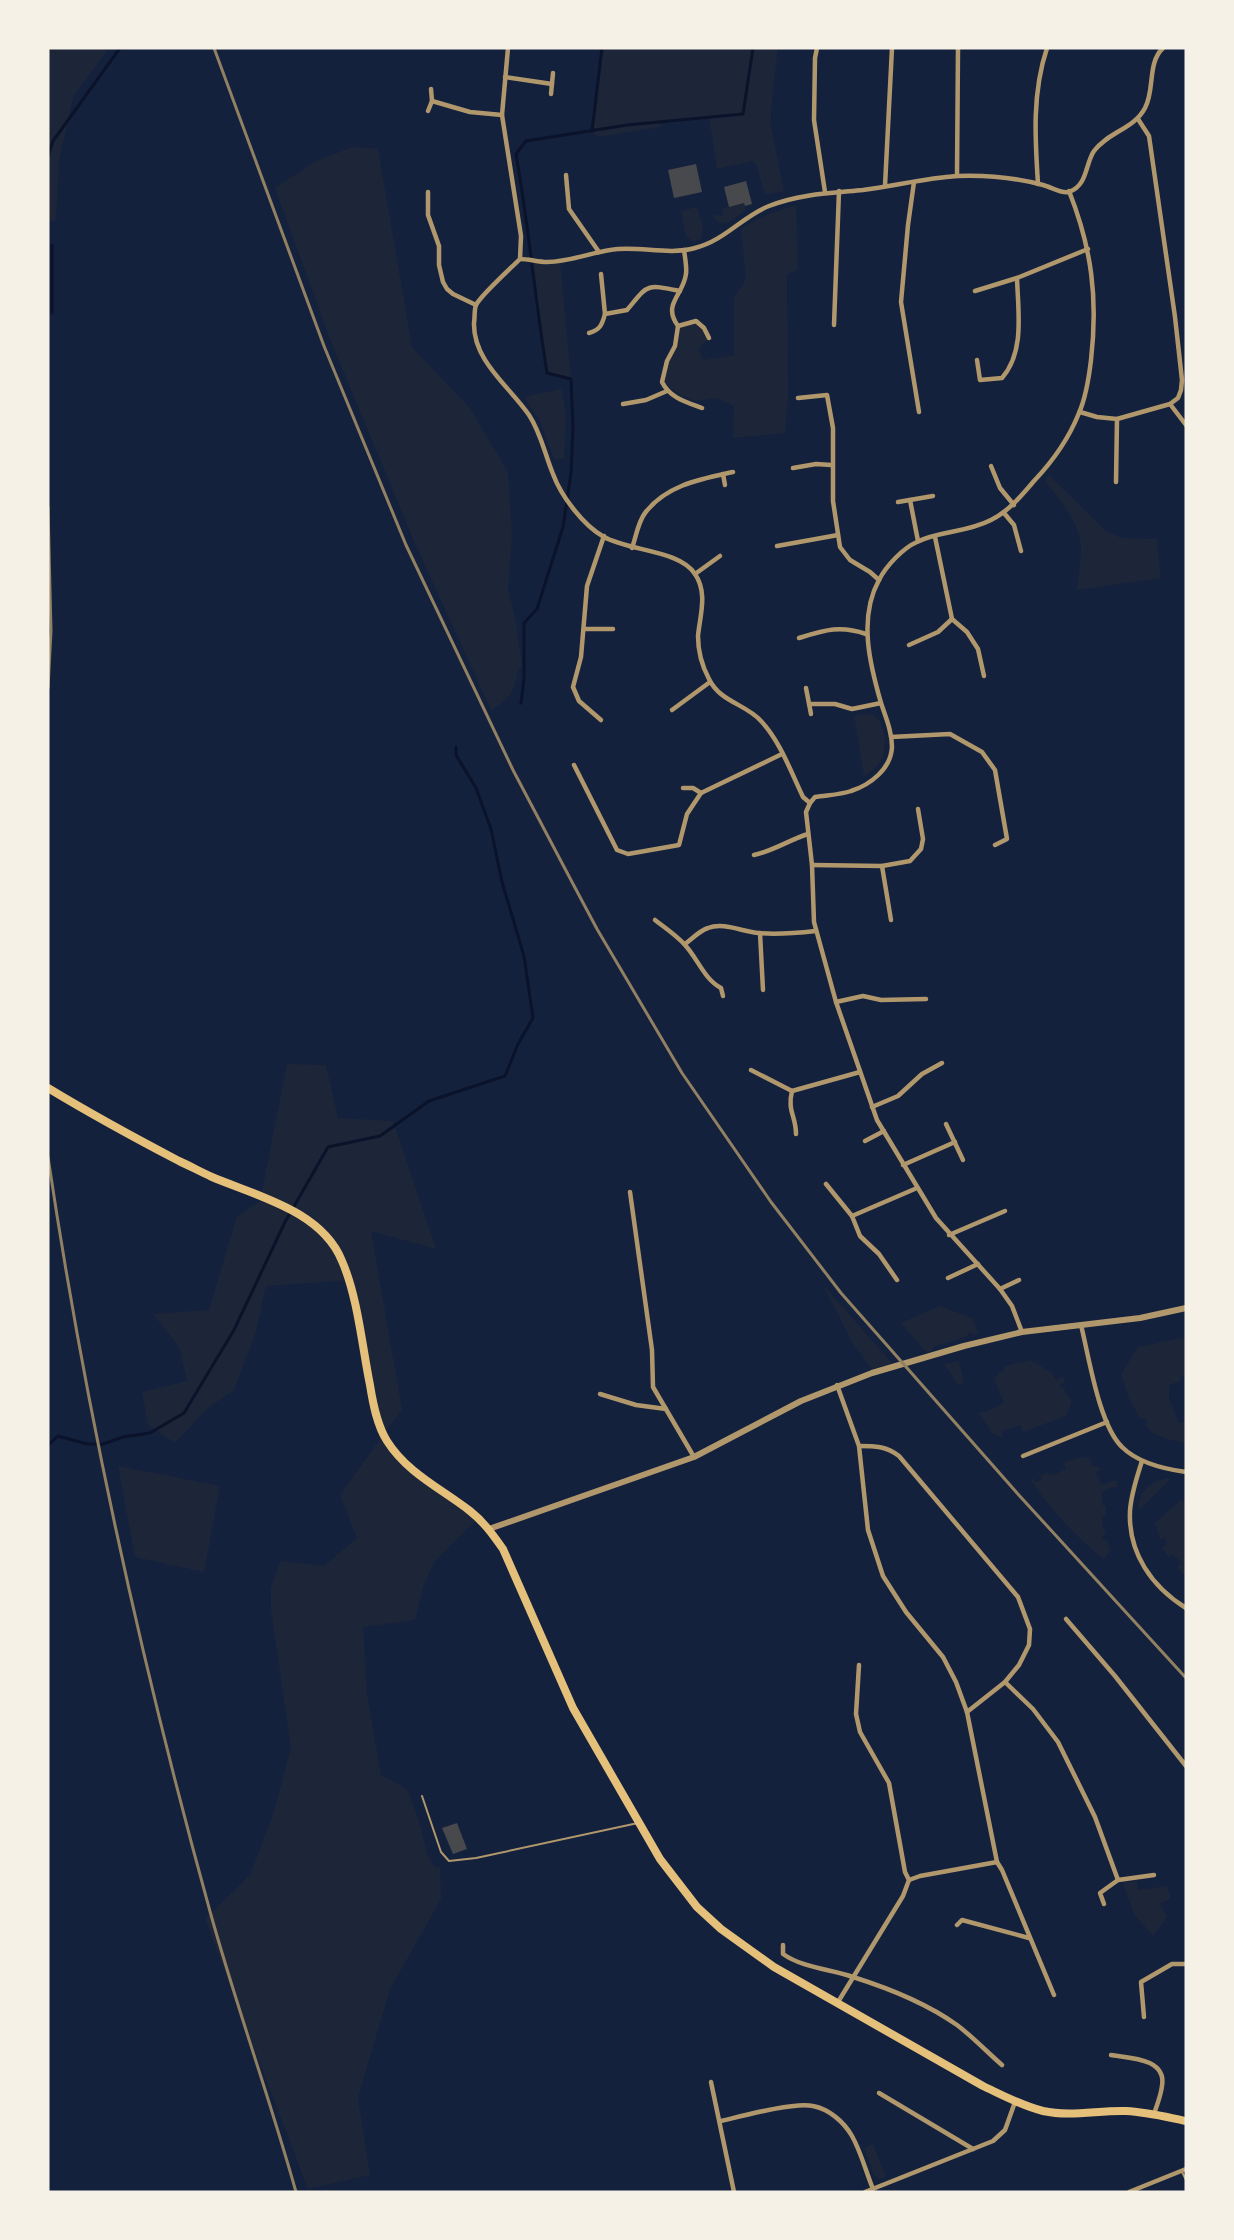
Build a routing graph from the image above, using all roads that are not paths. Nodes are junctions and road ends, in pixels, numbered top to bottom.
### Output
1 (508, 48) edge
2 (818, 48) edge
3 (892, 48) edge
4 (958, 48) edge
5 (1047, 48) edge
6 (1161, 49) edge
7 (553, 73) dead end
8 (505, 77) junction
9 (552, 84) junction
10 (431, 89) dead end
11 (551, 94) dead end
12 (432, 101) junction
13 (428, 111) dead end
14 (502, 115) junction
15 (1138, 119) junction
16 (566, 176) dead end
17 (957, 176) junction
18 (914, 182) junction
19 (1038, 184) junction
20 (885, 186) junction
21 (838, 191) junction
22 (428, 192) dead end
23 (825, 192) junction
24 (1069, 192) junction
25 (1088, 249) junction
26 (684, 250) junction
27 (598, 252) junction
28 (523, 259) junction
29 (601, 274) dead end
30 (1017, 278) junction
31 (680, 291) junction
32 (975, 291) dead end
33 (476, 305) junction
34 (605, 314) junction
35 (834, 325) dead end
36 (678, 326) junction
37 (588, 333) dead end
38 (710, 338) dead end
39 (977, 360) dead end
40 (667, 391) junction
41 (798, 398) dead end
42 (623, 404) dead end
43 (1170, 404) junction
44 (702, 408) dead end
45 (919, 412) dead end
46 (1080, 412) junction
47 (1117, 419) junction
48 (1186, 425) edge
49 (831, 465) junction
50 (991, 466) dead end
51 (793, 468) dead end
52 (733, 472) dead end
53 (723, 474) junction
54 (1116, 482) dead end
55 (725, 485) dead end
56 (933, 496) dead end
57 (910, 500) junction
58 (898, 502) dead end
59 (1014, 504) junction
60 (1004, 513) junction
61 (838, 535) junction
62 (603, 536) junction
63 (935, 537) junction
64 (918, 541) junction
65 (777, 546) dead end
66 (632, 548) junction
67 (1021, 551) dead end
68 (720, 556) dead end
69 (695, 574) junction
70 (879, 580) junction
71 (952, 620) junction
72 (584, 629) junction
73 (613, 629) dead end
74 (866, 634) junction
75 (799, 638) dead end
76 (909, 645) dead end
77 (984, 676) dead end
78 (710, 682) junction
79 (806, 688) dead end
80 (881, 703) junction
81 (809, 704) junction
82 (672, 710) dead end
83 (811, 714) dead end
84 (601, 720) dead end
85 (891, 737) junction
86 (782, 754) junction
87 (574, 765) dead end
88 (683, 788) dead end
89 (701, 794) junction
90 (810, 803) junction
91 (918, 809) dead end
92 (808, 834) junction
93 (995, 845) dead end
94 (754, 855) dead end
95 (812, 865) junction
96 (882, 866) junction
97 (655, 920) dead end
98 (891, 920) dead end
99 (816, 931) junction
100 (760, 933) junction
101 (685, 944) junction
102 (763, 990) dead end
103 (723, 996) dead end
104 (926, 999) dead end
105 (836, 1002) junction
106 (942, 1063) dead end
107 (752, 1070) dead end
108 (861, 1072) junction
109 (48, 1088) edge
110 (792, 1090) junction
111 (872, 1107) junction
112 (946, 1124) dead end
113 (884, 1131) junction
114 (796, 1134) dead end
115 (865, 1141) dead end
116 (955, 1142) junction
117 (963, 1160) dead end
118 (903, 1165) junction
119 (826, 1184) dead end
120 (917, 1188) junction
121 (630, 1192) dead end
122 (1005, 1211) dead end
123 (852, 1216) junction
124 (949, 1234) junction
125 (978, 1264) junction
126 (948, 1278) dead end
127 (897, 1280) dead end
128 (1019, 1280) dead end
129 (1000, 1289) junction
130 (1186, 1308) edge
131 (1082, 1325) junction
132 (1022, 1332) junction
133 (837, 1385) junction
134 (600, 1394) dead end
135 (666, 1409) junction
136 (1107, 1422) junction
137 (859, 1446) junction
138 (1023, 1456) dead end
139 (694, 1457) junction
140 (1142, 1461) junction
141 (1186, 1472) edge
142 (489, 1529) junction
143 (1186, 1608) edge
144 (1066, 1619) dead end
145 (859, 1665) dead end
146 (1005, 1682) junction
147 (967, 1712) junction
148 (1186, 1766) edge
149 (422, 1796) dead end
150 (638, 1823) junction
151 (997, 1862) junction
152 (1154, 1875) dead end
153 (909, 1880) junction
154 (1118, 1880) junction
155 (1104, 1904) dead end
156 (957, 1925) dead end
157 (1029, 1938) junction
158 (783, 1945) dead end
159 (1186, 1964) edge
160 (852, 1976) junction
161 (1054, 1995) dead end
162 (838, 2002) junction
163 (1144, 2017) dead end
164 (1111, 2055) dead end
165 (1002, 2065) dead end
166 (711, 2082) dead end
167 (879, 2094) dead end
168 (1015, 2102) junction
169 (1154, 2114) junction
170 (721, 2121) junction
171 (1186, 2121) edge
172 (973, 2149) junction
173 (1184, 2170) edge
174 (1186, 2180) edge
175 (873, 2189) junction
176 (734, 2192) edge
177 (865, 2192) edge
178 (1129, 2192) edge

1 - 8 street
2 - 23 street
3 - 20 street
4 - 17 street
5 - 19 street
6 - 15 street
7 - 9 street
8 - 9 street
8 - 14 street
9 - 11 street
10 - 12 street
12 - 13 street
12 - 14 street
14 - 28 street
15 - 24 street
15 - 43 street
16 - 27 street
17 - 18 street
17 - 19 street
18 - 20 street
18 - 45 street
19 - 24 street
20 - 21 street
21 - 23 street
21 - 35 street
22 - 33 street
23 - 26 street
24 - 25 street
25 - 30 street
25 - 46 street
26 - 27 street
26 - 31 street
27 - 28 street
28 - 33 street
29 - 34 street
30 - 32 street
30 - 39 street
31 - 34 street
31 - 36 street
33 - 62 street
34 - 37 street
36 - 38 street
36 - 40 street
40 - 42 street
40 - 44 street
41 - 49 street
43 - 47 street
43 - 48 street
46 - 47 street
46 - 59 street
47 - 54 street
49 - 51 street
49 - 61 street
50 - 59 street
52 - 53 street
53 - 55 street
53 - 66 street
56 - 57 street
57 - 58 street
57 - 64 street
59 - 60 street
60 - 63 street
60 - 67 street
61 - 65 street
61 - 70 street
62 - 66 street
62 - 72 street
63 - 64 street
63 - 71 street
64 - 70 street
66 - 69 street
68 - 69 street
69 - 78 street
70 - 74 street
71 - 76 street
71 - 77 street
72 - 73 street
72 - 84 street
74 - 75 street
74 - 80 street
78 - 82 street
78 - 86 street
79 - 81 street
80 - 81 street
80 - 85 street
81 - 83 street
85 - 90 street
85 - 93 street
86 - 89 street
86 - 90 street
87 - 89 street
88 - 89 street
90 - 92 street
91 - 96 street
92 - 94 street
92 - 95 street
95 - 96 street
95 - 99 street
96 - 98 street
97 - 101 street
99 - 100 street
99 - 105 street
100 - 101 street
100 - 102 street
101 - 103 street
104 - 105 street
105 - 108 street
106 - 111 street
107 - 110 street
108 - 110 street
108 - 111 street
109 - 142 highway
110 - 114 street
111 - 113 street
112 - 116 street
113 - 115 street
113 - 118 street
116 - 117 street
116 - 118 street
118 - 120 street
119 - 123 street
120 - 123 street
120 - 124 street
121 - 135 street
122 - 124 street
123 - 127 street
124 - 125 street
125 - 126 street
125 - 129 street
128 - 129 street
129 - 132 street
130 - 131 street
131 - 132 street
131 - 136 street
132 - 133 street
133 - 137 street
133 - 139 street
134 - 135 street
135 - 139 street
136 - 138 street
136 - 140 street
137 - 146 street
137 - 147 street
139 - 142 street
140 - 141 street
140 - 143 street
142 - 150 highway
144 - 148 street
145 - 153 street
146 - 147 street
146 - 154 street
147 - 151 street
149 - 150 lane
150 - 162 highway
151 - 153 street
151 - 157 street
152 - 154 street
153 - 160 street
154 - 155 street
156 - 157 street
157 - 161 street
158 - 160 street
159 - 163 street
160 - 162 street
160 - 165 street
162 - 168 highway
164 - 169 street
166 - 170 street
167 - 172 street
168 - 169 highway
168 - 172 street
169 - 171 highway
170 - 175 street
170 - 176 street
172 - 175 street
173 - 174 lane
173 - 178 street
175 - 177 street

